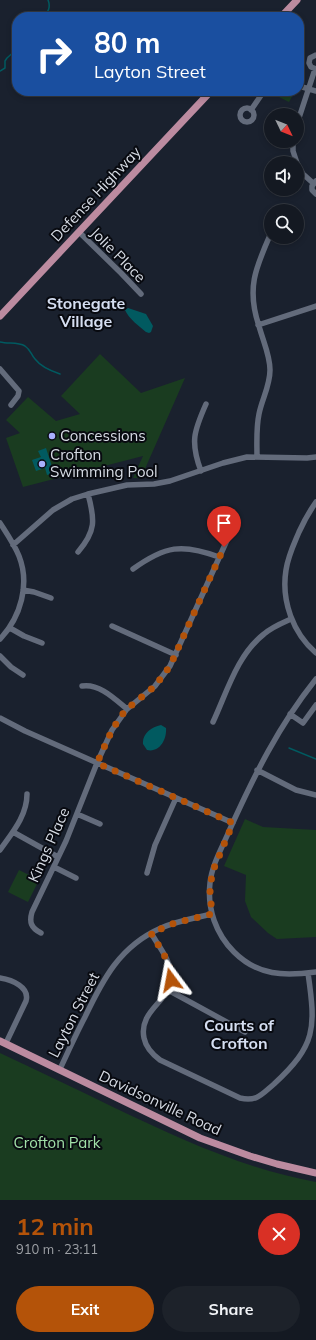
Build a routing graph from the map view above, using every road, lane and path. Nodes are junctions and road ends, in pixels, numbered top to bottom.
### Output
1 (297, 0) edge
2 (286, 12) edge
3 (316, 55) edge
4 (316, 69) edge
5 (304, 88) edge
6 (309, 89) junction
7 (316, 91) edge
8 (206, 96) edge
9 (261, 96) edge
10 (302, 108) edge
11 (251, 110) dead end
12 (304, 175) edge
13 (315, 182) edge
14 (316, 194) edge
15 (79, 232) junction
16 (266, 244) edge
17 (141, 294) dead end
18 (316, 306) edge
19 (0, 316) edge
20 (258, 325) junction
21 (0, 369) edge
22 (206, 404) dead end
23 (11, 405) dead end
24 (257, 457) junction
25 (316, 457) edge
26 (201, 471) junction
27 (88, 494) junction
28 (316, 502) edge
29 (0, 523) edge
30 (233, 527) dead end
31 (13, 545) junction
32 (78, 552) dead end
33 (219, 557) junction
34 (132, 569) dead end
35 (23, 590) junction
36 (51, 598) dead end
37 (291, 619) junction
38 (112, 626) dead end
39 (10, 628) junction
40 (0, 639) edge
41 (42, 642) dead end
42 (316, 653) edge
43 (176, 655) junction
44 (0, 656) edge
45 (23, 675) dead end
46 (316, 679) edge
47 (82, 686) dead end
48 (316, 705) edge
49 (127, 709) junction
50 (290, 714) junction
51 (0, 718) edge
52 (213, 722) dead end
53 (97, 763) junction
54 (257, 770) junction
55 (27, 794) dead end
56 (316, 795) edge
57 (176, 798) junction
58 (76, 814) junction
59 (233, 823) junction
60 (100, 824) dead end
61 (13, 832) junction
62 (0, 850) edge
63 (58, 857) junction
64 (54, 867) junction
65 (146, 873) dead end
66 (76, 878) dead end
67 (212, 914) junction
68 (41, 933) dead end
69 (151, 933) junction
70 (316, 972) edge
71 (308, 973) junction
72 (0, 978) edge
73 (168, 990) junction
74 (315, 1030) edge
75 (245, 1032) dead end
76 (3, 1042) edge
77 (60, 1070) junction
78 (316, 1173) edge

1 - 2 main road
3 - 4 street
4 - 6 street
5 - 6 street
6 - 7 street
6 - 10 street
8 - 15 main road, Defense Highway
9 - 11 street
12 - 13 street
13 - 14 street
15 - 17 street, Jolie Place
15 - 19 main road, Defense Highway
16 - 20 street
18 - 20 street
20 - 24 street
21 - 23 street
22 - 26 street
24 - 25 street
24 - 26 street
26 - 27 street
27 - 31 street
27 - 32 street
28 - 37 street
29 - 31 street
30 - 33 street, Kings Place
31 - 35 street
33 - 34 street
33 - 43 street, Kings Place
35 - 36 street
35 - 39 street
37 - 42 street
37 - 52 street
38 - 43 street
39 - 40 street
39 - 41 street
43 - 49 street, Kings Place
44 - 45 street
46 - 50 street
47 - 49 street
48 - 50 street
49 - 53 street, Kings Place
50 - 54 street
51 - 53 street
53 - 57 street
53 - 58 street, Kings Place
54 - 56 street
54 - 59 street
55 - 61 street
57 - 59 street
57 - 65 street
58 - 60 street
58 - 63 street, Kings Place
59 - 67 street
61 - 62 street
61 - 63 street
63 - 64 street, Kings Place
64 - 66 street
64 - 68 street, Kings Place
67 - 69 street, Layton Street
67 - 71 street
69 - 73 street
69 - 77 street, Layton Street
70 - 71 street
71 - 74 street
72 - 76 street
73 - 74 street
73 - 75 street
76 - 77 main road, Davidsonville Road
77 - 78 main road, Davidsonville Road

